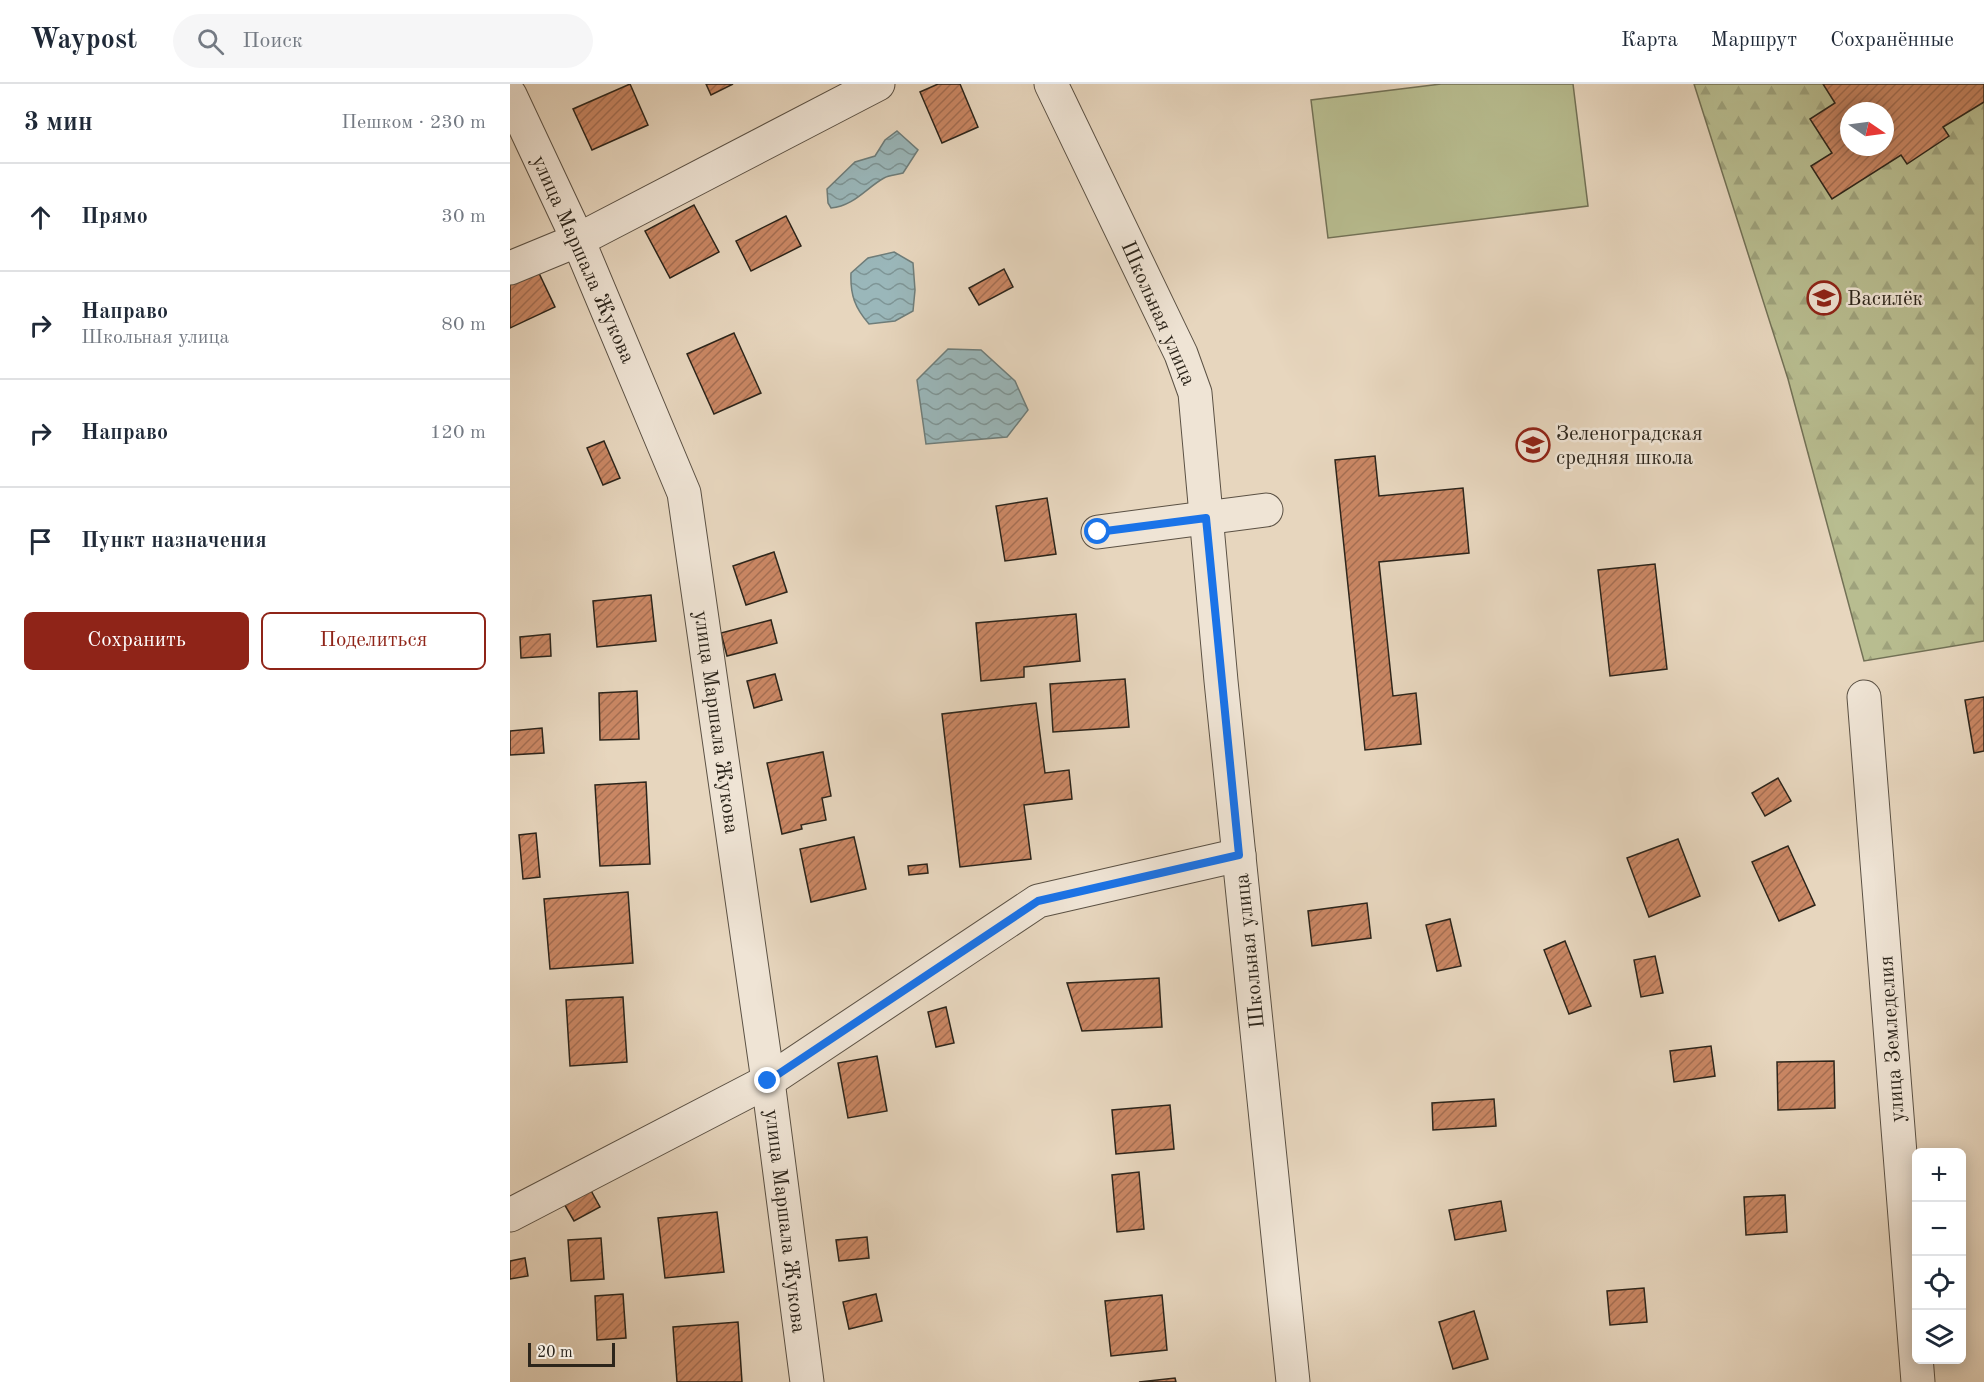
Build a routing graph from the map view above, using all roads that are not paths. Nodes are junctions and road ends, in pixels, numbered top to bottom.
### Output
1 (878, 84) edge
2 (1055, 85) edge
3 (510, 95) edge
4 (578, 240) junction
5 (510, 268) edge
6 (1266, 510) dead end
7 (1206, 518) junction
8 (1098, 532) dead end
9 (1864, 697) dead end
10 (1239, 855) junction
11 (768, 1081) junction
12 (510, 1215) edge
13 (807, 1382) edge
14 (1293, 1382) edge
15 (1918, 1382) edge

1 - 4 street
2 - 7 street, Школьная улица
3 - 4 street, улица Маршала Жукова
4 - 5 street
4 - 11 street, улица Маршала Жукова
6 - 7 street
7 - 8 street
7 - 10 street, Школьная улица
9 - 15 street, улица Земледелия
10 - 11 street
10 - 14 street, Школьная улица
11 - 12 street
11 - 13 street, улица Маршала Жукова

